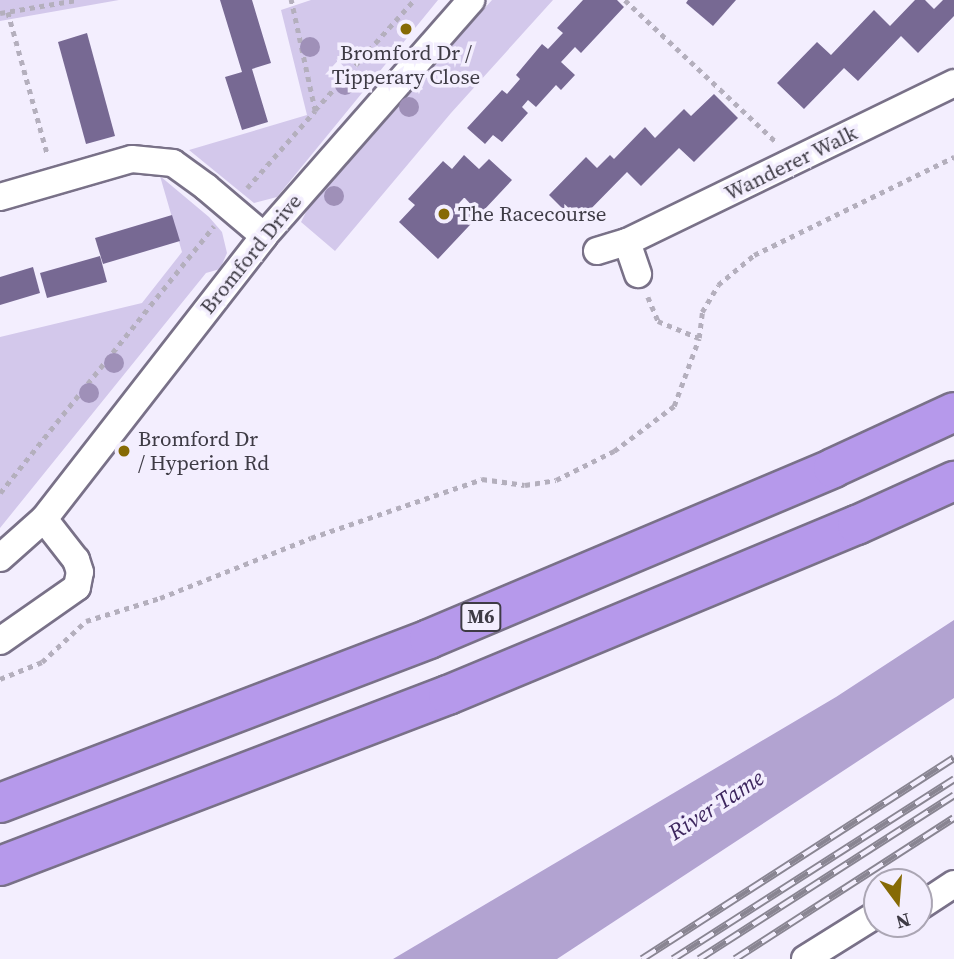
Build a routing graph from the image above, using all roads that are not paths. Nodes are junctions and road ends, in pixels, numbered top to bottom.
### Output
1 (471, 0) edge
2 (954, 83) edge
3 (0, 197) edge
4 (264, 236) junction
5 (627, 242) junction
6 (597, 251) dead end
7 (638, 274) road end
8 (954, 412) edge
9 (954, 481) edge
10 (44, 519) junction
11 (0, 558) edge
12 (0, 640) edge
13 (0, 803) edge
14 (0, 866) edge
15 (954, 884) edge
16 (933, 897) edge
17 (863, 923) edge
18 (805, 959) edge

1 - 4 street, Bromford Drive
2 - 5 street, Wanderer Walk
3 - 4 street
4 - 10 street, Bromford Drive
5 - 6 street, Wanderer Walk
5 - 7 street
8 - 13 highway, M6
9 - 14 highway
10 - 11 street, Bromford Drive
10 - 12 street
15 - 16 street
17 - 18 street

